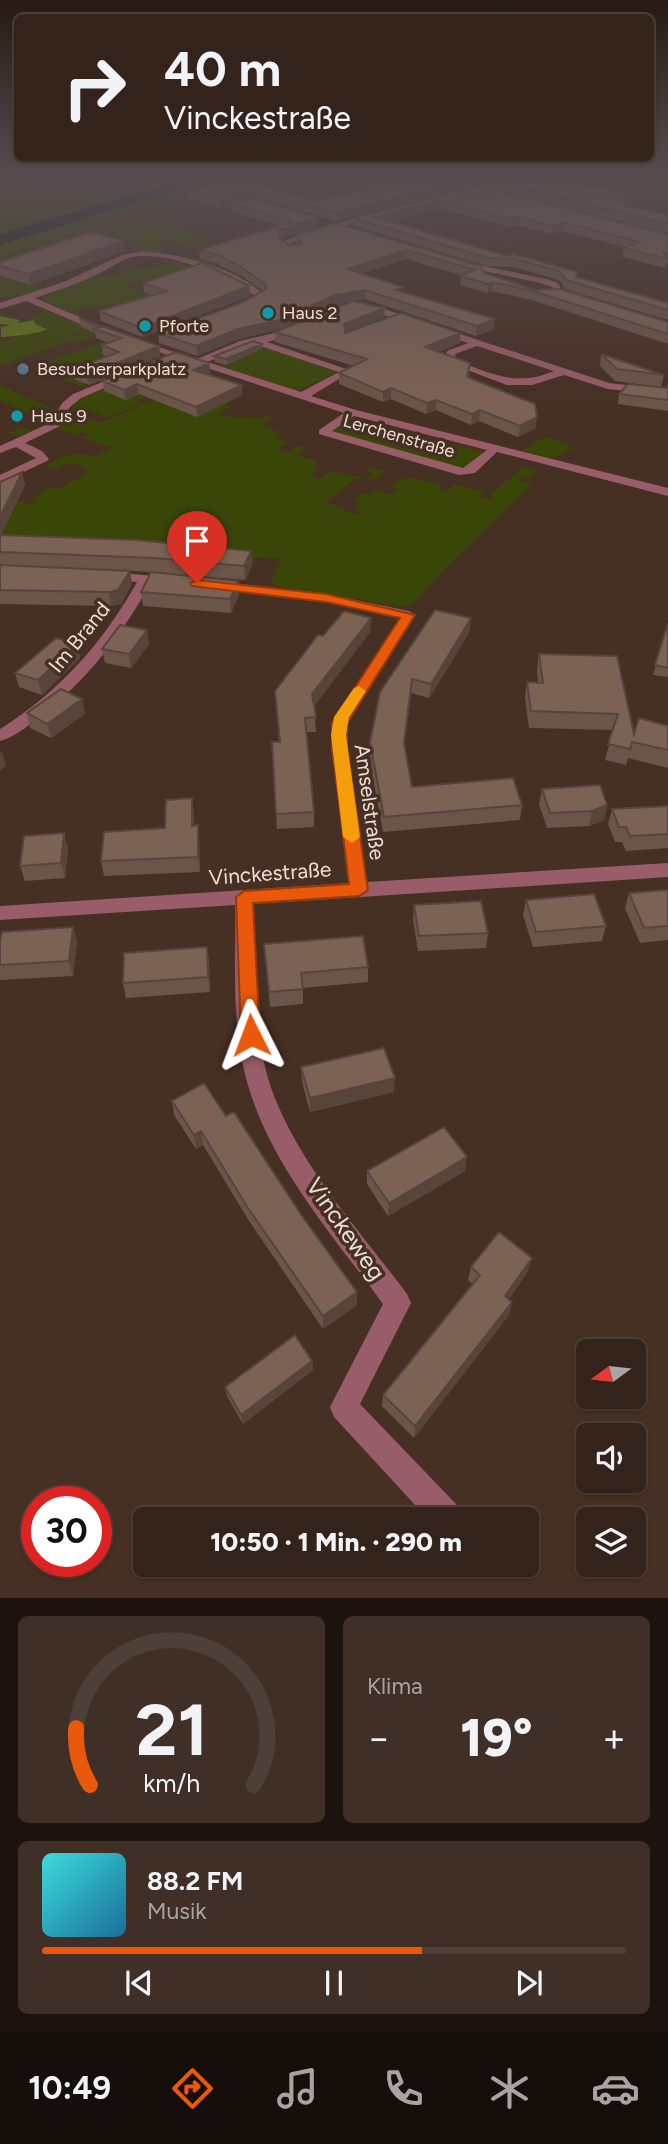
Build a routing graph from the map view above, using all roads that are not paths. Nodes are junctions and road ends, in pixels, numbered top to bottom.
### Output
1 (449, 260) edge
2 (487, 272) junction
3 (497, 282) edge
4 (559, 293) junction
5 (548, 295) edge
6 (571, 297) edge
7 (27, 298) junction
8 (0, 300) edge
9 (16, 302) junction
10 (0, 306) edge
11 (351, 306) edge
12 (238, 308) edge
13 (404, 316) junction
14 (384, 323) edge
15 (301, 328) edge
16 (114, 334) edge
17 (158, 338) edge
18 (478, 341) junction
19 (257, 342) junction
20 (173, 357) junction
21 (158, 362) edge
22 (197, 363) junction
23 (137, 371) edge
24 (564, 371) junction
25 (668, 393) edge
26 (301, 397) junction
27 (352, 412) junction
28 (10, 439) edge
29 (494, 449) junction
30 (0, 450) edge
31 (0, 479) edge
32 (668, 492) edge
33 (94, 575) edge
34 (146, 579) junction
35 (177, 582) edge
36 (203, 584) edge
37 (0, 736) edge
38 (668, 870) edge
39 (359, 890) junction
40 (244, 897) junction
41 (0, 913) edge
42 (438, 1507) edge

1 - 2 street
2 - 3 street
2 - 4 street
4 - 5 street
4 - 6 street
7 - 9 street
7 - 12 street
7 - 16 street
8 - 9 street
9 - 10 street
11 - 13 street
13 - 14 street
13 - 18 street
15 - 19 street
17 - 20 street, Lerchenstraße
18 - 24 street
18 - 24 street
19 - 22 street
19 - 26 street
20 - 21 street
20 - 22 street, Lerchenstraße
22 - 26 street, Lerchenstraße
23 - 28 street
24 - 25 street
26 - 27 street, Lerchenstraße
27 - 29 street, Lerchenstraße
27 - 29 street, Lerchenstraße
28 - 30 street
28 - 31 street
29 - 32 street, Lerchenstraße
33 - 34 street
34 - 35 street
34 - 37 street, Im Brand
36 - 39 street, Amselstraße
38 - 39 street, Vinckestraße
39 - 40 street, Vinckestraße
40 - 41 street, Vinckestraße
40 - 42 street, Vinckeweg

